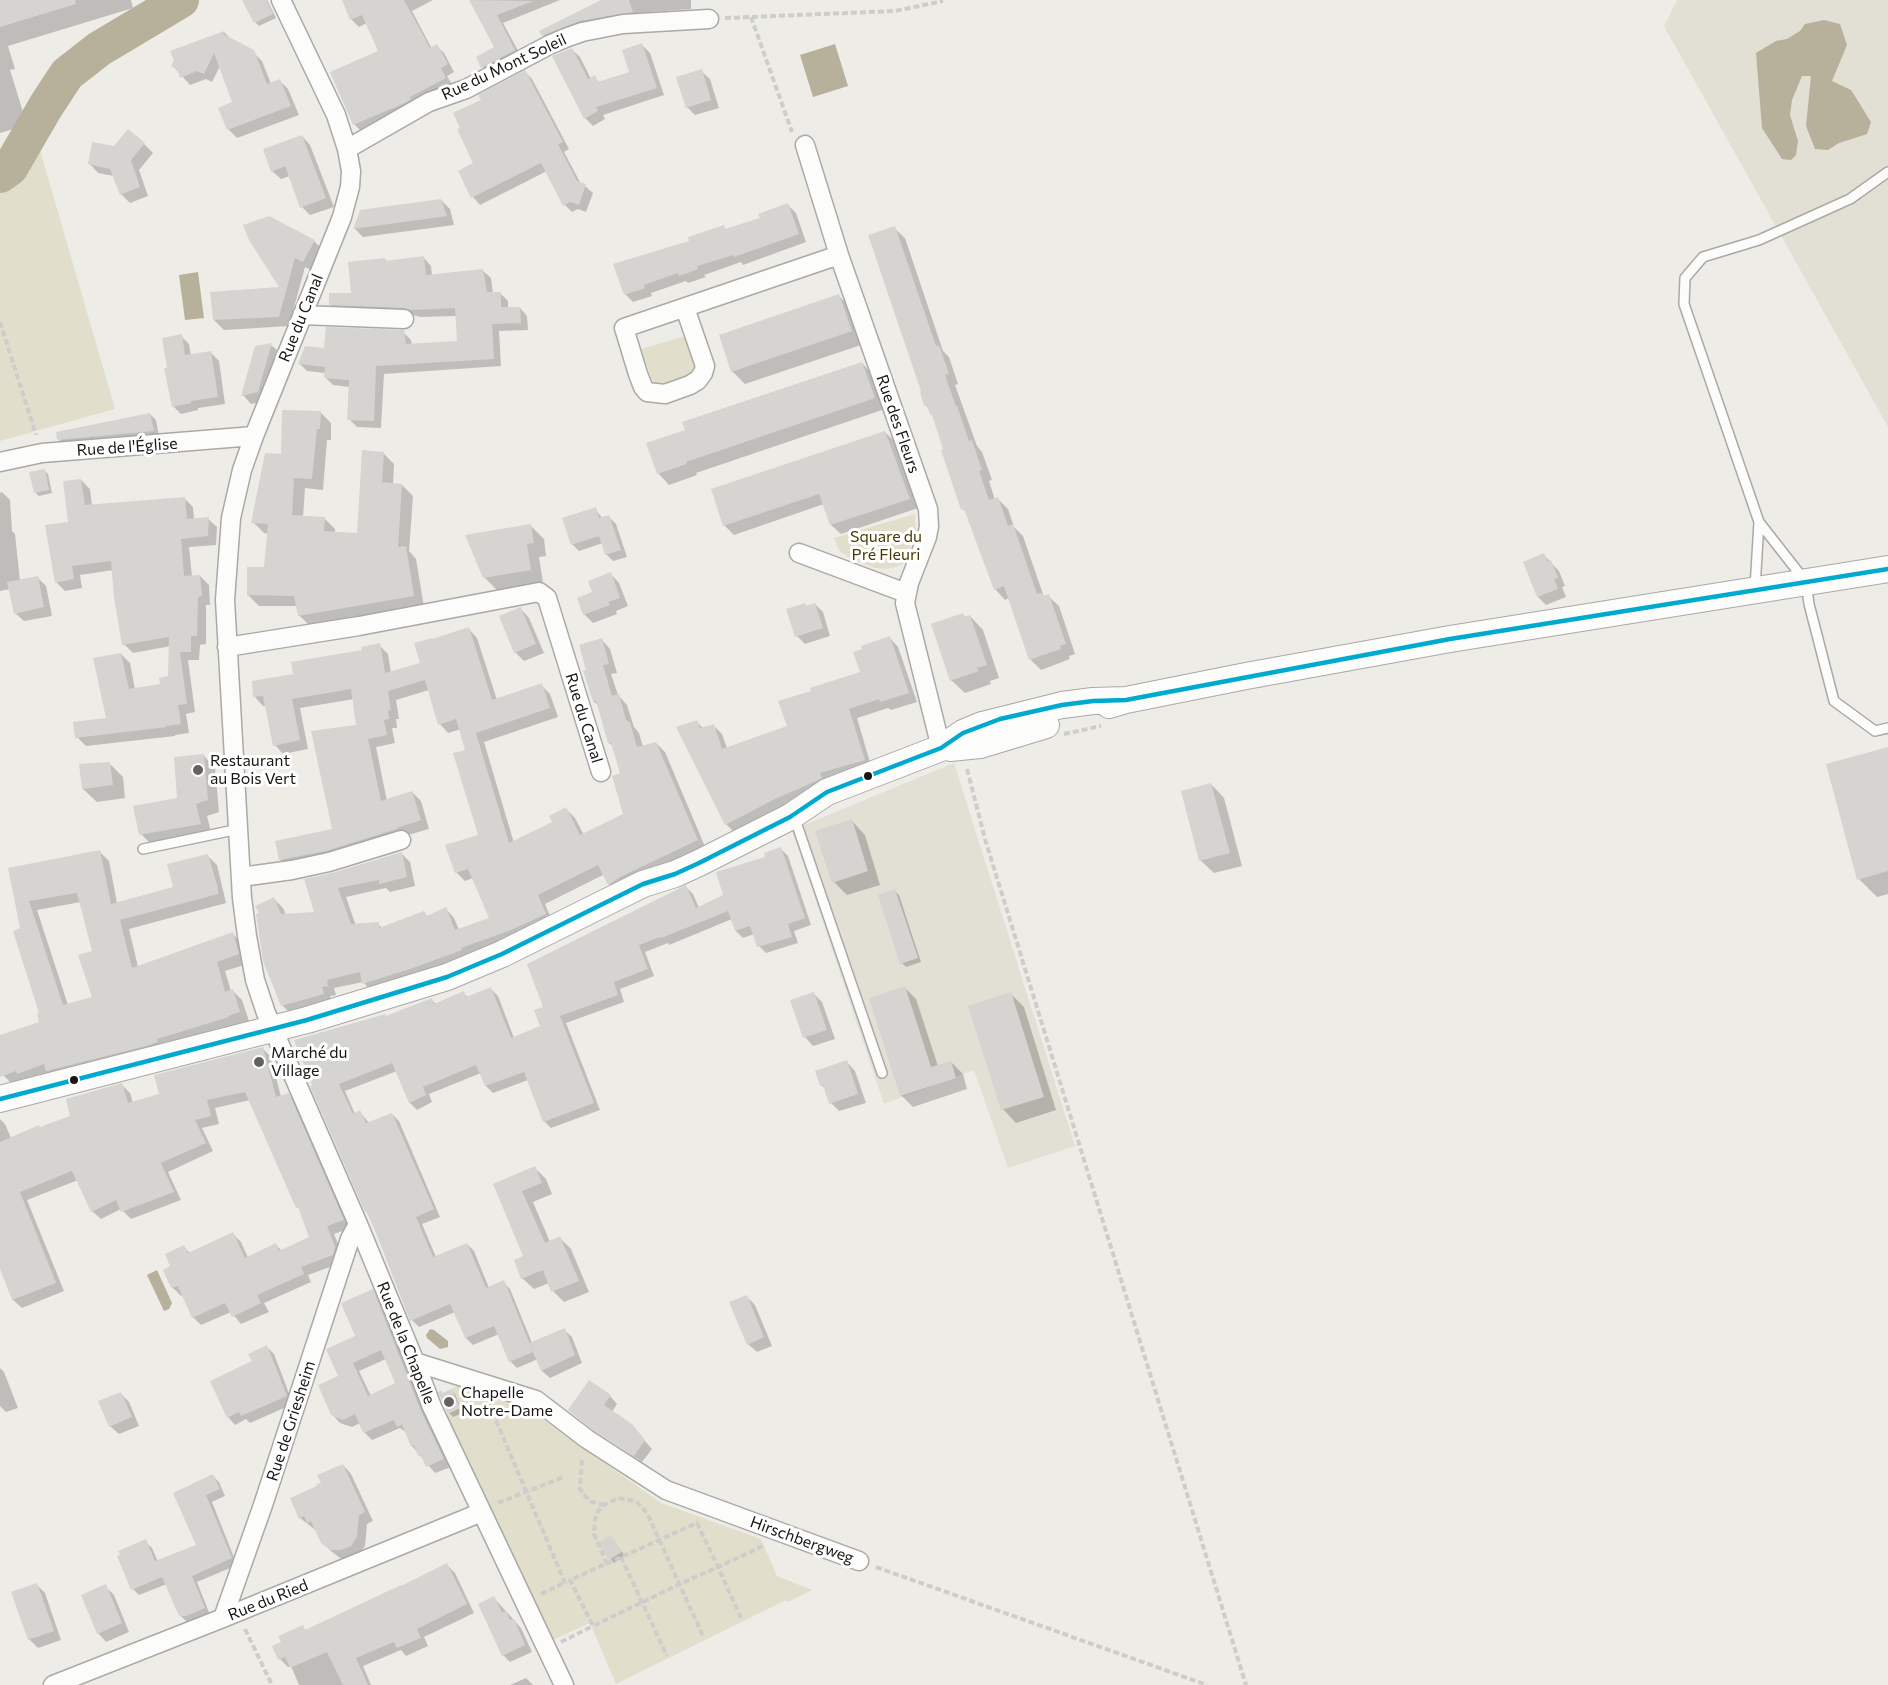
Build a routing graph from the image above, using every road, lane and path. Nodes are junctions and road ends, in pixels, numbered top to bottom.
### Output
1 (281, 0) edge
2 (944, 1) edge
3 (751, 17) junction
4 (709, 19) joint
5 (805, 145) joint
6 (347, 149) junction
7 (1888, 172) edge
8 (839, 255) junction
9 (685, 308) junction
10 (302, 315) junction
11 (404, 319) dead end
12 (0, 321) edge
13 (254, 436) junction
14 (42, 453) junction
15 (0, 462) edge
16 (1759, 522) junction
17 (799, 553) dead end
18 (1888, 569) edge
19 (1806, 582) junction
20 (1754, 590) junction
21 (906, 593) junction
22 (227, 647) junction
23 (1108, 724) dead end
24 (1888, 728) edge
25 (1057, 736) dead end
26 (951, 748) junction
27 (601, 772) dead end
28 (790, 817) junction
29 (239, 829) junction
30 (401, 840) dead end
31 (143, 849) dead end
32 (241, 878) junction
33 (273, 1029) junction
34 (882, 1073) dead end
35 (0, 1099) edge
36 (358, 1224) junction
37 (416, 1362) junction
38 (483, 1383) junction
39 (582, 1460) dead end
40 (564, 1477) dead end
41 (526, 1492) junction
42 (604, 1505) junction
43 (482, 1512) junction
44 (777, 1531) junction
45 (659, 1540) junction
46 (621, 1557) junction
47 (859, 1561) joint
48 (607, 1564) junction
49 (718, 1567) junction
50 (567, 1582) junction
51 (680, 1584) junction
52 (537, 1596) dead end
53 (643, 1602) junction
54 (230, 1615) junction
55 (741, 1618) dead end
56 (593, 1626) junction
57 (703, 1636) dead end
58 (547, 1648) junction
59 (667, 1656) dead end
60 (52, 1685) edge
61 (272, 1685) edge
62 (564, 1685) edge
63 (1207, 1685) edge
64 (1246, 1685) edge

1 - 6 street, Rue du Canal
2 - 3 path
3 - 4 path
3 - 5 path
4 - 6 street, Rue du Mont Soleil
5 - 8 street, Rue des Fleurs
6 - 10 street, Rue du Canal
7 - 16 lane
8 - 9 street
8 - 21 street, Rue des Fleurs
9 - 9 street
10 - 11 street
10 - 13 street, Rue du Canal
12 - 14 path
13 - 14 street, Rue de l'Église
13 - 22 street, Rue du Canal
14 - 15 street, Rue de l'Église
16 - 19 lane
16 - 20 lane
17 - 21 street
18 - 19 street
19 - 20 street
19 - 24 lane
20 - 26 street
21 - 26 street, Rue des Fleurs
22 - 27 street, Rue du Canal
22 - 29 street, Rue du Canal
23 - 25 path
26 - 28 street
26 - 64 path
28 - 33 street
28 - 34 lane
29 - 31 lane
29 - 32 street, Rue du Canal
30 - 32 street
32 - 33 street, Rue du Canal
33 - 35 street
33 - 36 street, Rue de la Chapelle
36 - 37 street, Rue de la Chapelle
36 - 54 street, Rue de Griesheim
37 - 38 street, Hirschbergweg
37 - 43 street, Rue de la Chapelle
38 - 41 path
38 - 44 street, Hirschbergweg
39 - 42 path
40 - 41 path
41 - 43 path
41 - 50 path
42 - 45 path
42 - 48 path
43 - 54 street, Rue du Ried
43 - 58 street, Rue de la Chapelle
44 - 47 street, Hirschbergweg
44 - 49 path
45 - 46 path
45 - 49 path
45 - 51 path
46 - 48 path
46 - 53 path
47 - 63 path, Hirschbergweg
48 - 50 path
49 - 51 path
49 - 55 path
50 - 52 path
50 - 56 path
51 - 53 path
51 - 57 path
53 - 56 path
53 - 59 path
54 - 60 street, Rue du Ried
54 - 61 path
56 - 58 path
58 - 62 street, Rue de la Chapelle

